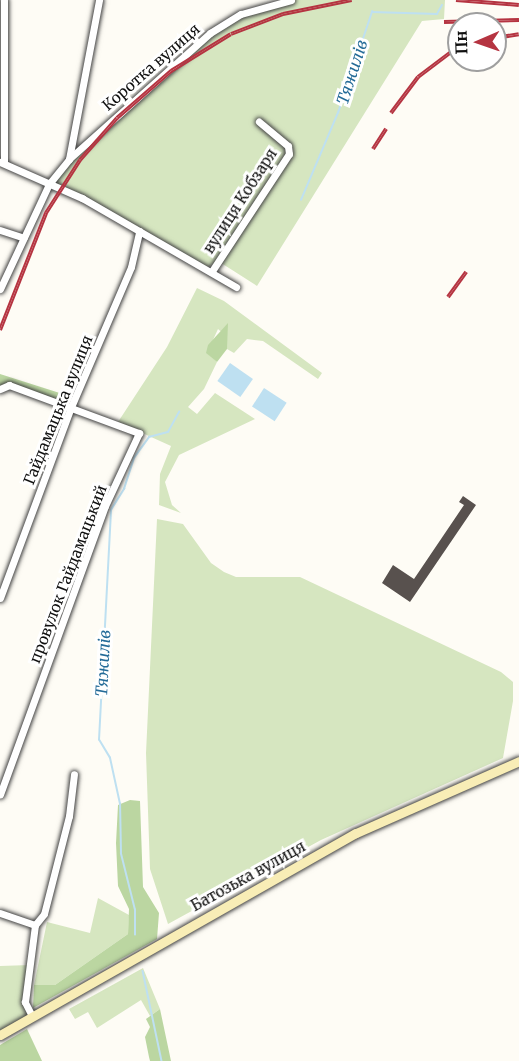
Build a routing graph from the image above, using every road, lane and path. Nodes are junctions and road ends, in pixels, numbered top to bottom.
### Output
1 (4, 0) edge
2 (99, 0) edge
3 (291, 0) edge
4 (260, 122) dead end
5 (69, 159) junction
6 (2, 162) edge
7 (49, 184) junction
8 (0, 230) edge
9 (139, 231) junction
10 (24, 238) junction
11 (212, 271) junction
12 (2, 280) edge
13 (236, 287) dead end
14 (0, 289) edge
15 (0, 389) edge
16 (71, 407) junction
17 (0, 598) edge
18 (519, 761) edge
19 (74, 774) dead end
20 (0, 795) edge
21 (0, 913) edge
22 (35, 925) junction
23 (32, 1016) junction
24 (0, 1035) edge

1 - 6 street
2 - 5 street
3 - 5 street, Коротка вулиця
4 - 11 street, вулиця Кобзаря
5 - 7 street, Коротка вулиця
6 - 7 street
7 - 9 street
7 - 10 street, Коротка вулиця
8 - 10 street
9 - 11 street
9 - 16 street, Гайдамацька вулиця
10 - 12 street, Коротка вулиця
11 - 13 street
12 - 14 street, Коротка вулиця
15 - 16 street
16 - 17 street, Гайдамацька вулиця
16 - 20 street, провулок Гайдамацький
18 - 23 street, Батозька вулиця
19 - 22 street
21 - 22 street
22 - 23 street
23 - 24 street, Батозька вулиця

